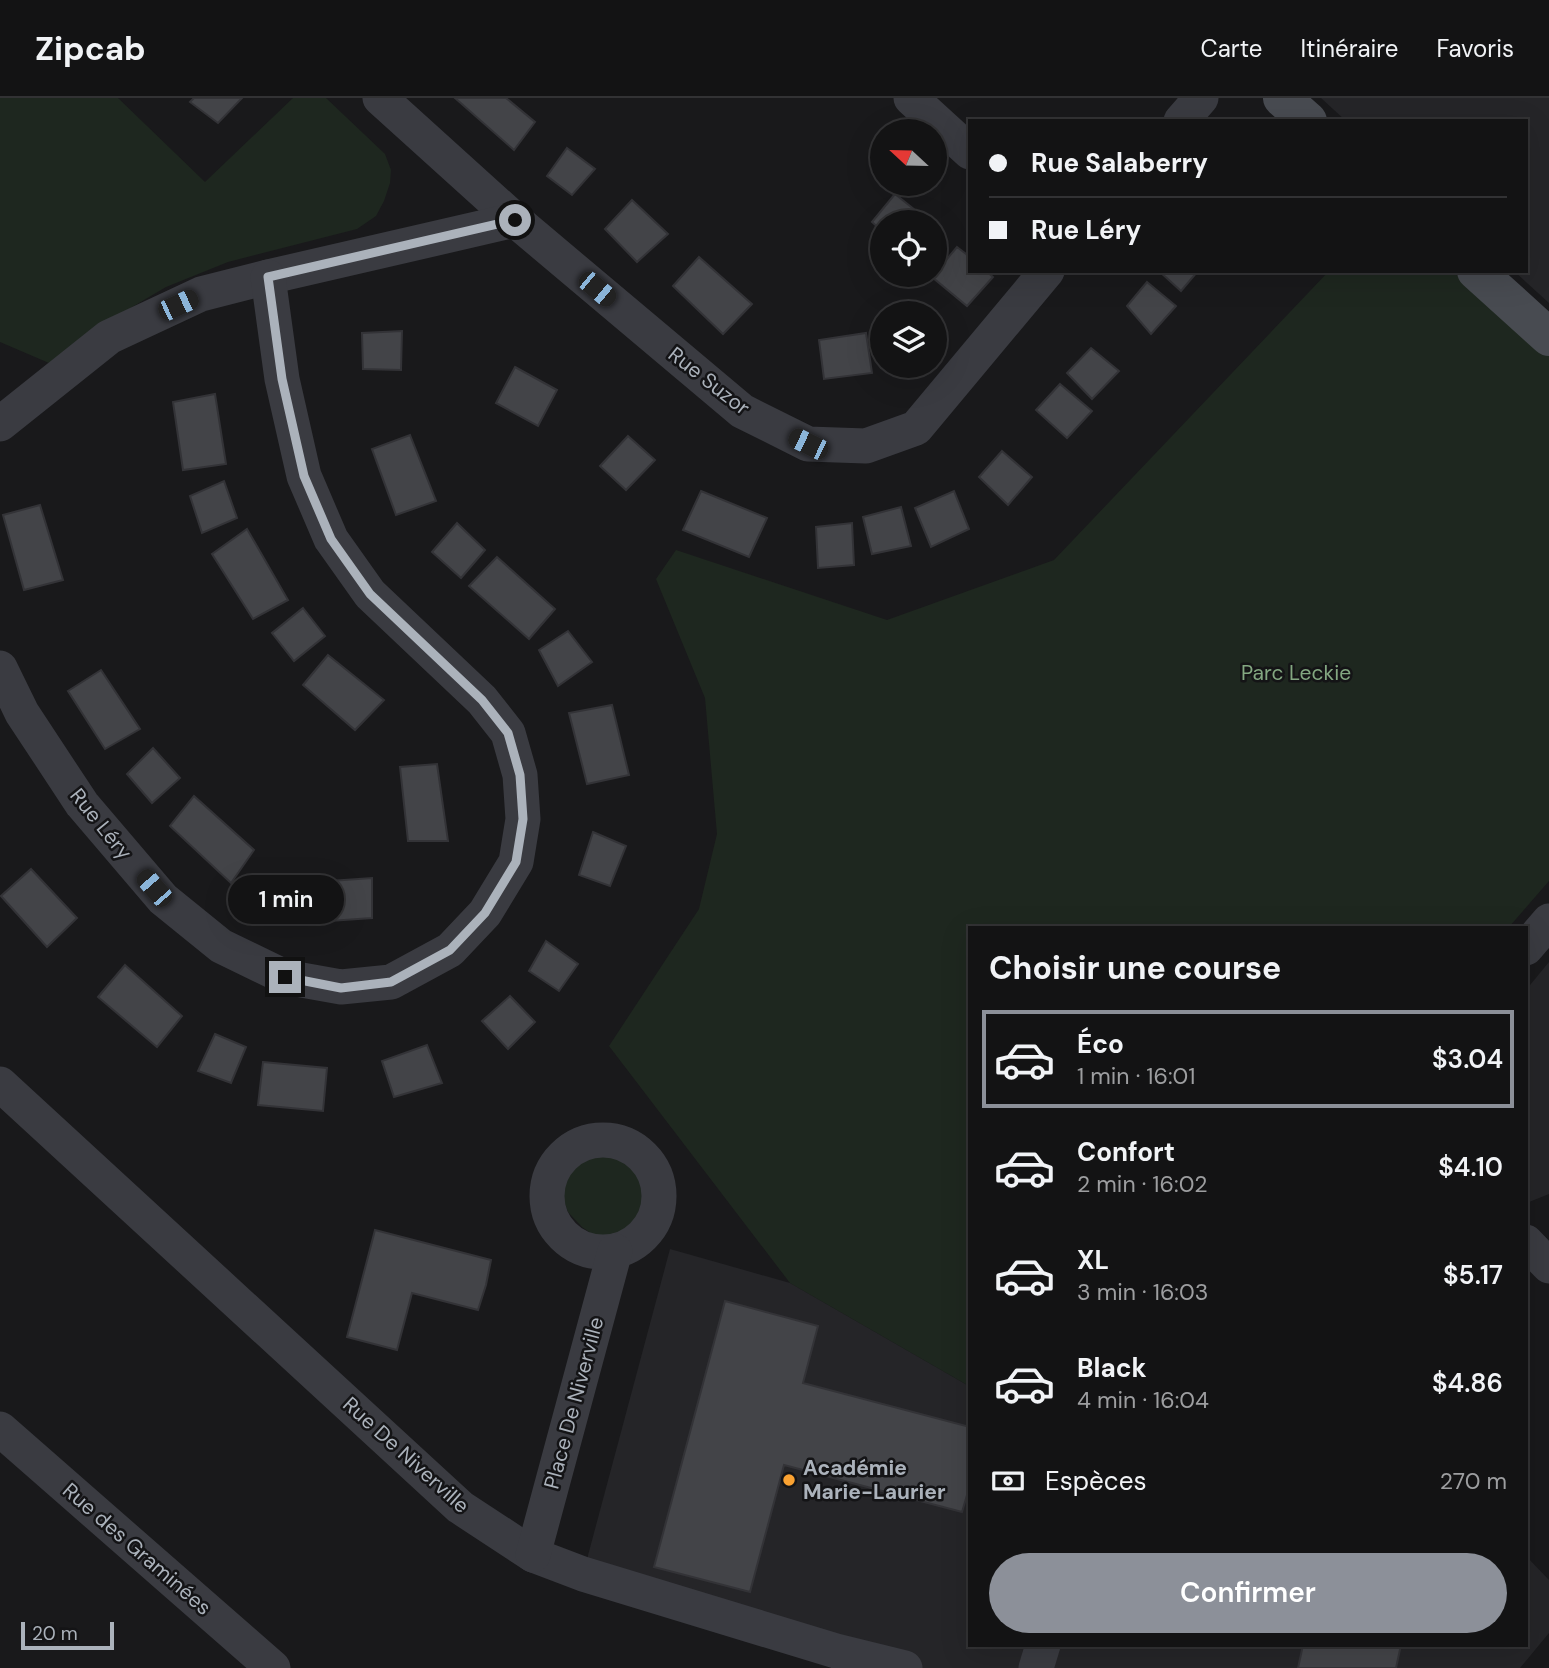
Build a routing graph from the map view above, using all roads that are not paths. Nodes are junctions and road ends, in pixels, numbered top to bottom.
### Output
1 (380, 98) edge
2 (911, 98) edge
3 (1201, 98) edge
4 (1282, 98) edge
5 (1183, 119) edge
6 (1306, 119) edge
7 (968, 150) edge
8 (515, 220) junction
9 (1045, 273) edge
10 (1478, 273) edge
11 (268, 277) junction
12 (1549, 337) edge
13 (0, 424) edge
14 (0, 668) edge
15 (1549, 921) edge
16 (1528, 946) edge
17 (0, 1084) edge
18 (1528, 1244) edge
19 (615, 1251) dead end
20 (1549, 1266) edge
21 (0, 1429) edge
22 (533, 1555) junction
23 (1042, 1647) edge
24 (273, 1668) edge
25 (905, 1668) edge
26 (1036, 1668) edge

1 - 8 street, Rue Suzor
2 - 7 street
3 - 5 street
4 - 6 street
8 - 9 street, Rue Suzor
8 - 11 street
10 - 12 street
11 - 13 street
11 - 14 street, Rue Léry
15 - 16 street
17 - 22 street, Rue De Niverville
18 - 20 street
19 - 22 street, Place De Niverville
21 - 24 street, Rue des Graminées
22 - 25 street, Rue De Niverville
23 - 26 street

